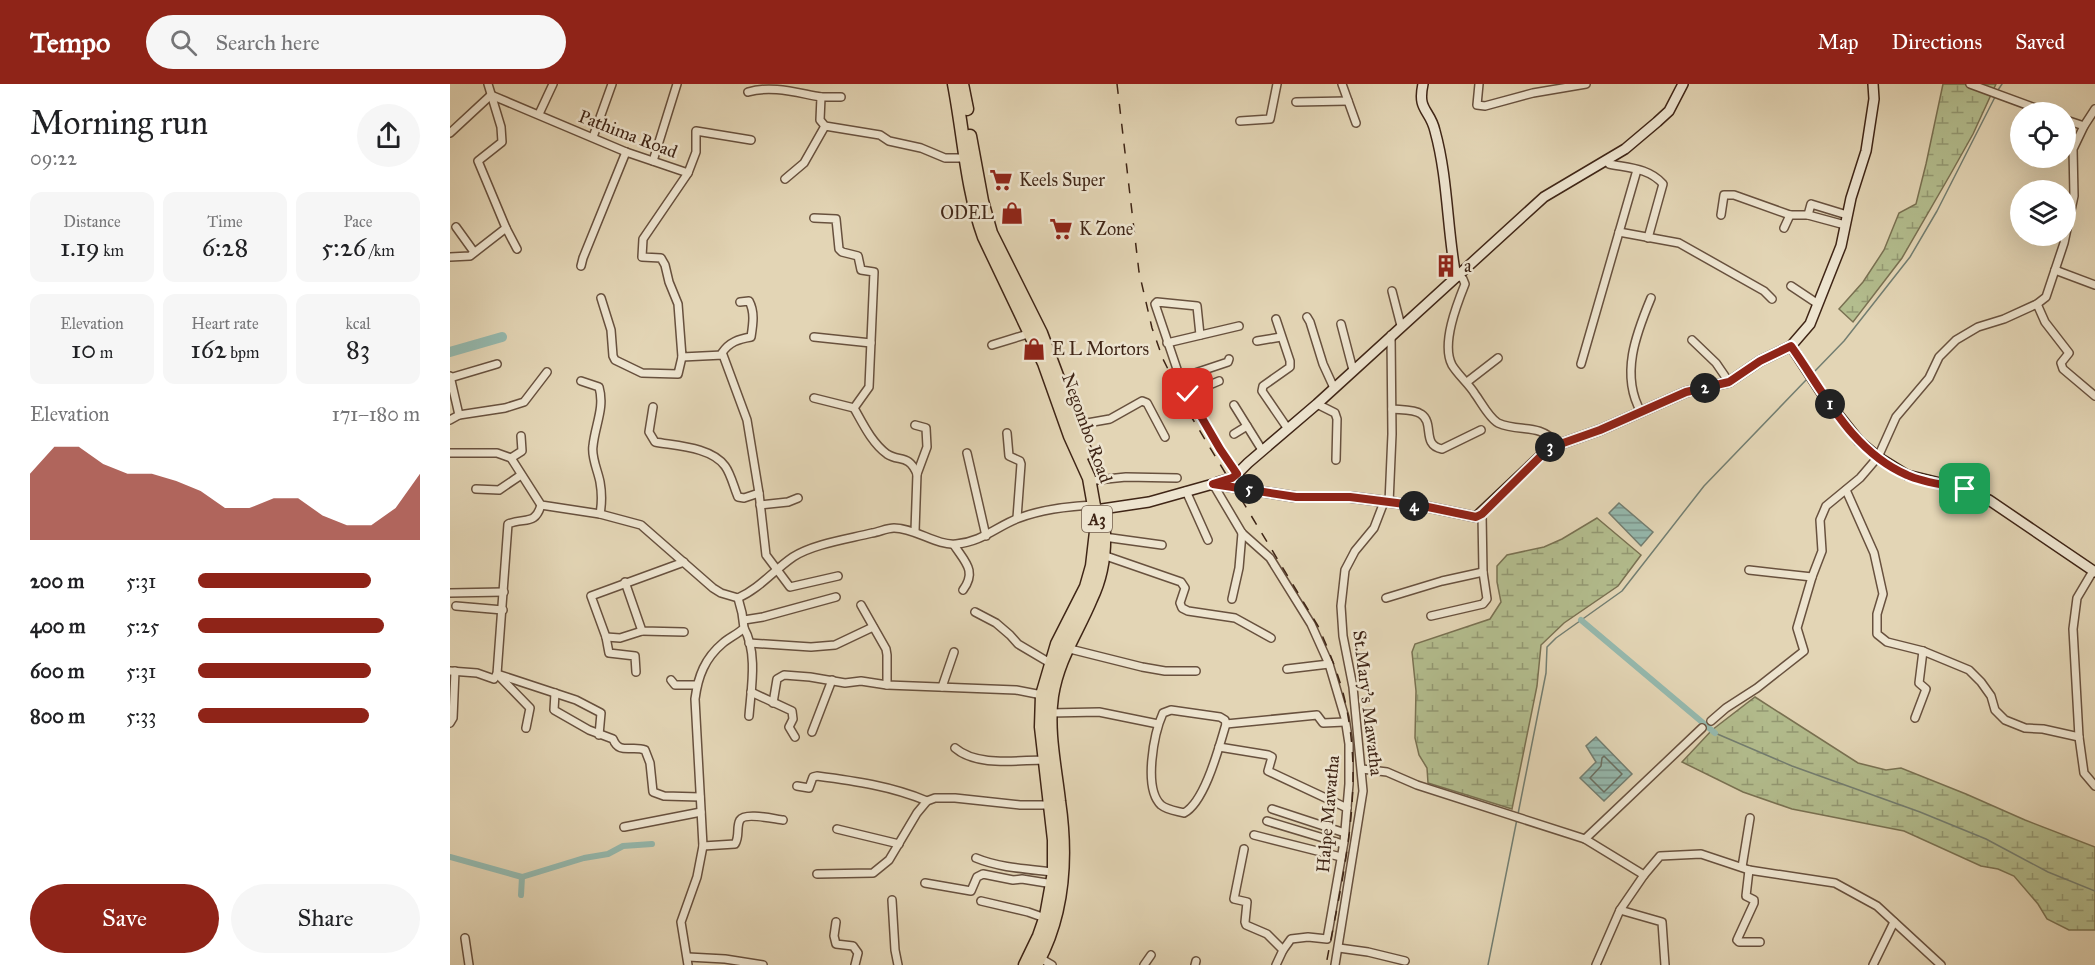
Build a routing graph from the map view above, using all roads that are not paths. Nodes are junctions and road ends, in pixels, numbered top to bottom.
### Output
1 (488, 84) edge
2 (554, 84) edge
3 (612, 84) edge
4 (677, 84) edge
5 (954, 84) edge
6 (962, 84) edge
7 (1277, 84) edge
8 (1342, 84) edge
9 (1422, 84) edge
10 (1479, 84) edge
11 (1586, 84) edge
12 (1683, 84) edge
13 (1873, 84) edge
14 (1970, 84) edge
15 (748, 92) dead end
16 (491, 95) junction
17 (821, 97) junction
18 (841, 97) dead end
19 (1348, 101) junction
20 (1296, 102) dead end
21 (2018, 102) edge
22 (2095, 109) edge
23 (539, 114) junction
24 (1240, 121) dead end
25 (1356, 123) dead end
26 (2076, 123) edge
27 (825, 126) junction
28 (2084, 126) junction
29 (450, 133) edge
30 (593, 137) junction
31 (751, 140) dead end
32 (626, 152) junction
33 (965, 158) junction
34 (1607, 160) junction
35 (653, 161) junction
36 (1637, 170) junction
37 (688, 173) junction
38 (785, 179) dead end
39 (1721, 215) dead end
40 (1790, 215) junction
41 (1808, 215) junction
42 (814, 218) dead end
43 (1846, 220) junction
44 (456, 227) dead end
45 (506, 228) junction
46 (1784, 228) dead end
47 (1619, 232) junction
48 (1648, 238) junction
49 (517, 249) dead end
50 (474, 252) junction
51 (450, 256) edge
52 (581, 266) dead end
53 (2055, 270) junction
54 (1457, 276) junction
55 (2095, 285) edge
56 (1791, 286) dead end
57 (1392, 291) dead end
58 (601, 298) dead end
59 (1651, 298) dead end
60 (1772, 299) dead end
61 (740, 302) dead end
62 (1818, 304) junction
63 (2037, 304) junction
64 (1306, 317) dead end
65 (1276, 320) dead end
66 (1341, 324) dead end
67 (1239, 326) dead end
68 (1401, 326) junction
69 (1031, 333) junction
70 (1200, 335) junction
71 (1391, 335) junction
72 (814, 337) dead end
73 (1281, 337) junction
74 (1692, 340) dead end
75 (1257, 341) dead end
76 (871, 343) junction
77 (1167, 343) junction
78 (992, 345) dead end
79 (1791, 346) junction
80 (722, 353) junction
81 (682, 357) junction
82 (1498, 358) dead end
83 (1229, 359) dead end
84 (497, 363) dead end
85 (1581, 364) dead end
86 (1353, 370) junction
87 (547, 372) dead end
88 (450, 377) edge
89 (1180, 378) junction
90 (581, 381) dead end
91 (1219, 381) dead end
92 (1467, 382) junction
93 (1729, 382) junction
94 (1334, 388) junction
95 (1188, 394) junction
96 (2095, 396) edge
97 (814, 398) dead end
98 (1317, 404) junction
99 (1234, 405) dead end
100 (653, 406) dead end
101 (854, 408) junction
102 (1392, 409) junction
103 (1641, 412) junction
104 (459, 415) junction
105 (450, 420) edge
106 (915, 425) dead end
107 (1076, 425) junction
108 (1247, 426) junction
109 (1288, 429) junction
110 (1481, 430) dead end
111 (1007, 433) dead end
112 (1234, 434) dead end
113 (521, 436) dead end
114 (1165, 437) dead end
115 (1557, 443) junction
116 (1262, 450) junction
117 (450, 453) edge
118 (967, 453) dead end
119 (1878, 457) junction
120 (511, 458) junction
121 (1336, 460) dead end
122 (917, 474) junction
123 (1237, 474) junction
124 (521, 475) junction
125 (1177, 478) dead end
126 (1097, 480) junction
127 (1213, 484) junction
128 (476, 489) dead end
129 (1846, 490) junction
130 (1186, 492) junction
131 (759, 493) junction
132 (798, 498) dead end
133 (1387, 503) junction
134 (541, 505) junction
135 (760, 505) junction
136 (1099, 507) junction
137 (600, 514) junction
138 (1482, 514) junction
139 (1017, 518) junction
140 (915, 531) junction
141 (1242, 533) junction
142 (986, 536) junction
143 (1104, 537) junction
144 (1209, 540) dead end
145 (1162, 544) dead end
146 (954, 545) junction
147 (1103, 555) junction
148 (684, 562) junction
149 (776, 570) junction
150 (1749, 570) dead end
151 (1483, 572) junction
152 (2094, 572) edge
153 (838, 576) dead end
154 (1812, 577) junction
155 (626, 582) junction
156 (963, 590) dead end
157 (504, 592) junction
158 (450, 593) edge
159 (836, 597) dead end
160 (738, 598) junction
161 (1386, 598) dead end
162 (1232, 599) dead end
163 (861, 604) dead end
164 (456, 606) dead end
165 (503, 610) junction
166 (975, 612) dead end
167 (1431, 616) dead end
168 (744, 624) junction
169 (873, 627) junction
170 (642, 631) junction
171 (684, 632) dead end
172 (606, 637) junction
173 (1271, 638) dead end
174 (749, 644) junction
175 (1066, 648) junction
176 (1923, 651) junction
177 (954, 652) dead end
178 (1050, 663) junction
179 (1329, 664) junction
180 (1287, 669) dead end
181 (453, 671) edge
182 (1196, 671) dead end
183 (636, 672) dead end
184 (497, 674) junction
185 (670, 680) dead end
186 (832, 680) junction
187 (697, 685) junction
188 (887, 685) junction
189 (942, 687) junction
190 (751, 692) junction
191 (555, 693) junction
192 (1042, 694) junction
193 (773, 703) junction
194 (1050, 713) junction
195 (749, 716) dead end
196 (1915, 718) dead end
197 (1711, 721) dead end
198 (1345, 722) junction
199 (450, 723) edge
200 (1158, 724) junction
201 (1226, 724) junction
202 (526, 728) dead end
203 (1702, 728) dead end
204 (812, 732) dead end
205 (599, 735) junction
206 (795, 737) dead end
207 (2079, 737) junction
208 (1219, 747) junction
209 (956, 748) dead end
210 (1045, 760) junction
211 (1362, 769) junction
212 (797, 786) dead end
213 (2095, 786) edge
214 (700, 797) junction
215 (927, 801) junction
216 (1051, 805) junction
217 (1347, 808) junction
218 (1272, 809) dead end
219 (701, 812) junction
220 (1749, 818) dead end
221 (783, 820) dead end
222 (1267, 821) dead end
223 (624, 827) dead end
224 (837, 829) dead end
225 (1345, 833) junction
226 (1254, 835) dead end
227 (1585, 839) junction
228 (899, 844) junction
229 (1343, 844) junction
230 (703, 846) junction
231 (1244, 849) dead end
232 (1341, 857) junction
233 (975, 858) dead end
234 (1746, 868) junction
235 (817, 874) dead end
236 (1644, 874) junction
237 (1053, 878) junction
238 (925, 883) dead end
239 (892, 900) dead end
240 (981, 901) dead end
241 (1620, 910) junction
242 (1045, 918) junction
243 (836, 922) dead end
244 (1894, 922) junction
245 (465, 938) dead end
246 (1327, 939) junction
247 (1760, 942) dead end
248 (1339, 944) junction
249 (1282, 950) junction
250 (1151, 955) dead end
251 (688, 961) edge
252 (1038, 961) edge
253 (1405, 961) dead end
254 (753, 964) edge
255 (469, 965) edge
256 (763, 965) edge
257 (855, 965) edge
258 (898, 965) edge
259 (1025, 965) edge
260 (1052, 965) edge
261 (1144, 965) edge
262 (1276, 965) edge
263 (1335, 965) edge
264 (1596, 965) edge
265 (1665, 965) edge
266 (1873, 965) edge
267 (1941, 965) edge

1 - 16 street
2 - 23 street
3 - 30 street
4 - 35 street
5 - 33 highway, Negombo Road / A3
6 - 107 highway, Negombo Road / A3
7 - 24 street
8 - 19 street
9 - 54 street
10 - 11 street
12 - 34 street
13 - 43 street
14 - 21 street
15 - 17 street
16 - 23 street, Pathima Road
16 - 29 street
16 - 45 street
17 - 18 street
17 - 27 street
19 - 20 street
19 - 25 street
22 - 28 street
23 - 30 street, Pathima Road
26 - 28 street
27 - 33 street
27 - 38 street
28 - 53 street
30 - 32 street, Pathima Road
31 - 37 street
32 - 35 street, Pathima Road
32 - 52 street
33 - 69 highway, Negombo Road / A3
34 - 36 street
34 - 54 street
35 - 37 street, Pathima Road
36 - 47 street
36 - 48 street
37 - 81 street
39 - 40 street
40 - 41 street
40 - 46 street
41 - 43 street
41 - 43 street
42 - 76 street
43 - 62 street
44 - 50 street
45 - 49 street
45 - 50 street
47 - 48 street
47 - 85 street
48 - 60 street
50 - 51 street
53 - 55 street
53 - 63 street
54 - 68 street
54 - 92 street
56 - 62 street
57 - 68 street
58 - 81 street
59 - 103 street
61 - 80 street
62 - 79 street
63 - 96 street
63 - 119 street
64 - 94 street
65 - 73 street
66 - 86 street
67 - 70 street
68 - 71 street
69 - 78 street
69 - 136 highway, Negombo Road / A3
70 - 77 street
70 - 77 street
71 - 86 street
71 - 102 street
72 - 76 street
73 - 75 street
73 - 109 street
74 - 93 street
76 - 101 street
77 - 89 street
79 - 93 street
79 - 119 street
80 - 81 street
80 - 131 street
82 - 92 street
83 - 89 street
84 - 88 street
86 - 94 street
87 - 104 street
88 - 104 street
89 - 95 street
90 - 137 street
91 - 95 street
92 - 115 street
93 - 103 street
94 - 98 street
95 - 123 street
97 - 101 street
98 - 109 street
98 - 121 street
99 - 108 street
100 - 131 street
101 - 122 street
102 - 110 street
102 - 133 street
103 - 115 street
104 - 105 street
106 - 122 street
107 - 114 street
107 - 126 highway, Negombo Road / A3
108 - 112 street
108 - 116 street
109 - 116 street
111 - 139 street
113 - 120 street
115 - 138 street
116 - 123 street
117 - 120 street
118 - 142 street
119 - 129 street
119 - 152 street
120 - 124 street
122 - 140 street
123 - 127 street
124 - 128 street
124 - 134 street
125 - 126 street
126 - 136 highway, Negombo Road / A3
127 - 130 street
127 - 133 street
127 - 141 street, Halpe Mawatha
129 - 154 street
129 - 176 street
130 - 136 street
130 - 144 street
131 - 135 street
132 - 135 street
133 - 138 street
133 - 211 street, St.Mary's Mawatha
134 - 137 street
134 - 157 street
135 - 149 street
136 - 139 street
136 - 143 highway, Negombo Road / A3
136 - 178 highway, Negombo Road / A3
137 - 148 street
138 - 151 street
139 - 142 street
140 - 146 street
140 - 149 street
141 - 162 street
141 - 179 street, Halpe Mawatha
142 - 146 street
143 - 145 street
143 - 147 highway, Negombo Road / A3
146 - 156 street
147 - 173 street
147 - 175 highway, Negombo Road / A3
148 - 155 street
148 - 160 street
149 - 153 street
149 - 160 street
150 - 154 street
151 - 161 street
151 - 167 street
152 - 207 street
154 - 197 street
155 - 170 street
155 - 172 street
157 - 158 street
157 - 165 street
159 - 168 street
160 - 168 street
163 - 169 street
164 - 165 street
165 - 184 street
166 - 178 street
168 - 174 street
168 - 187 street
169 - 174 street
169 - 188 street
170 - 171 street
170 - 172 street
172 - 183 street
174 - 190 street
175 - 182 street
175 - 194 highway, Negombo Road / A3
176 - 196 street
176 - 207 street
177 - 189 street
178 - 192 highway, Negombo Road / A3
179 - 180 street
179 - 198 street, Halpe Mawatha
181 - 184 street
181 - 199 street
184 - 191 street
184 - 202 street
185 - 187 street
186 - 188 street
186 - 193 street
186 - 204 street
187 - 214 street
188 - 189 street
189 - 192 street
190 - 193 street
190 - 195 street
191 - 205 street
191 - 205 street
192 - 210 highway, Negombo Road / A3
193 - 206 street
194 - 200 street
194 - 252 highway, Negombo Road / A3
198 - 201 street
198 - 217 street, Halpe Mawatha
200 - 201 street
200 - 208 street
201 - 208 street
203 - 227 street
205 - 214 street
207 - 213 street
208 - 217 street
209 - 210 street
210 - 216 highway, Negombo Road / A3
211 - 227 street
211 - 248 street, St.Mary's Mawatha
212 - 215 street
214 - 219 street
215 - 216 street
215 - 228 street
216 - 237 highway, Negombo Road / A3
217 - 225 street, Halpe Mawatha
218 - 225 street
219 - 223 street
219 - 230 street
220 - 234 street
221 - 230 street
222 - 229 street
224 - 228 street
225 - 229 street, Halpe Mawatha
226 - 232 street
227 - 236 street
228 - 235 street
229 - 232 street, Halpe Mawatha
230 - 251 street
231 - 249 street
232 - 246 street, Halpe Mawatha
233 - 237 street
234 - 236 street
234 - 244 street
234 - 247 street
236 - 241 street
237 - 238 street
237 - 242 highway, Negombo Road / A3
239 - 258 street
240 - 242 street
241 - 264 street
241 - 265 street
242 - 259 highway, Negombo Road / A3
243 - 257 street
244 - 266 street
244 - 267 street
245 - 255 street
246 - 248 street
246 - 249 street
248 - 253 street
248 - 263 street, St.Mary's Mawatha
249 - 262 street
250 - 261 street
251 - 254 street
252 - 260 street
254 - 256 street

